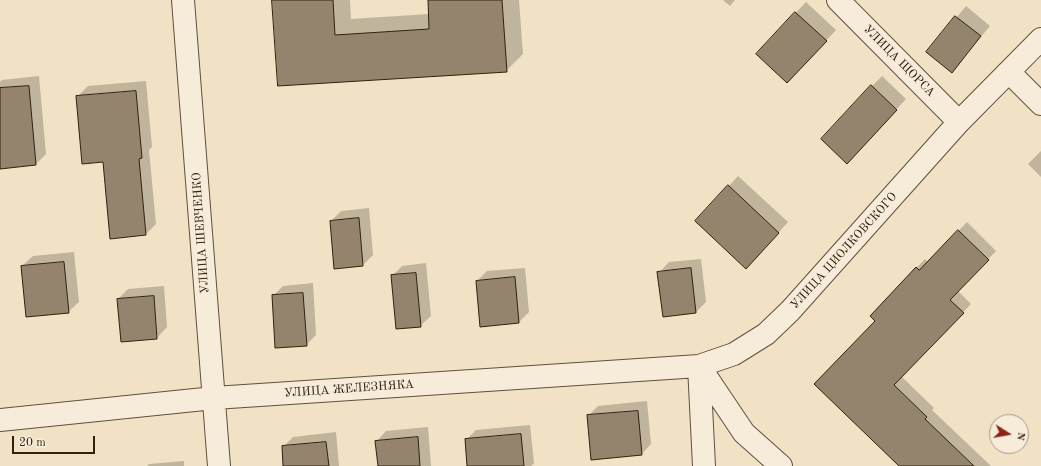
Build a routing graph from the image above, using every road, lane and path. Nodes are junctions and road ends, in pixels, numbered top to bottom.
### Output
1 (183, 0) edge
2 (838, 0) edge
3 (1041, 39) edge
4 (1009, 72) junction
5 (1041, 104) edge
6 (959, 122) junction
7 (699, 366) junction
8 (214, 398) junction
9 (0, 420) edge
10 (218, 466) edge
11 (704, 466) edge
12 (781, 466) edge

1 - 8 street, УЛИЦА ШЕВЧЕНКО
2 - 6 street, УЛИЦА ЩОРСА
3 - 4 street, УЛИЦА ЦИОЛКОВСКОГО
4 - 5 street
4 - 6 street, УЛИЦА ЦИОЛКОВСКОГО
6 - 7 street, УЛИЦА ЦИОЛКОВСКОГО
7 - 8 street, УЛИЦА ЖЕЛЕЗНЯКА
7 - 11 street
7 - 12 street
8 - 9 street, УЛИЦА ЖЕЛЕЗНЯКА
8 - 10 street, УЛИЦА ШЕВЧЕНКО

